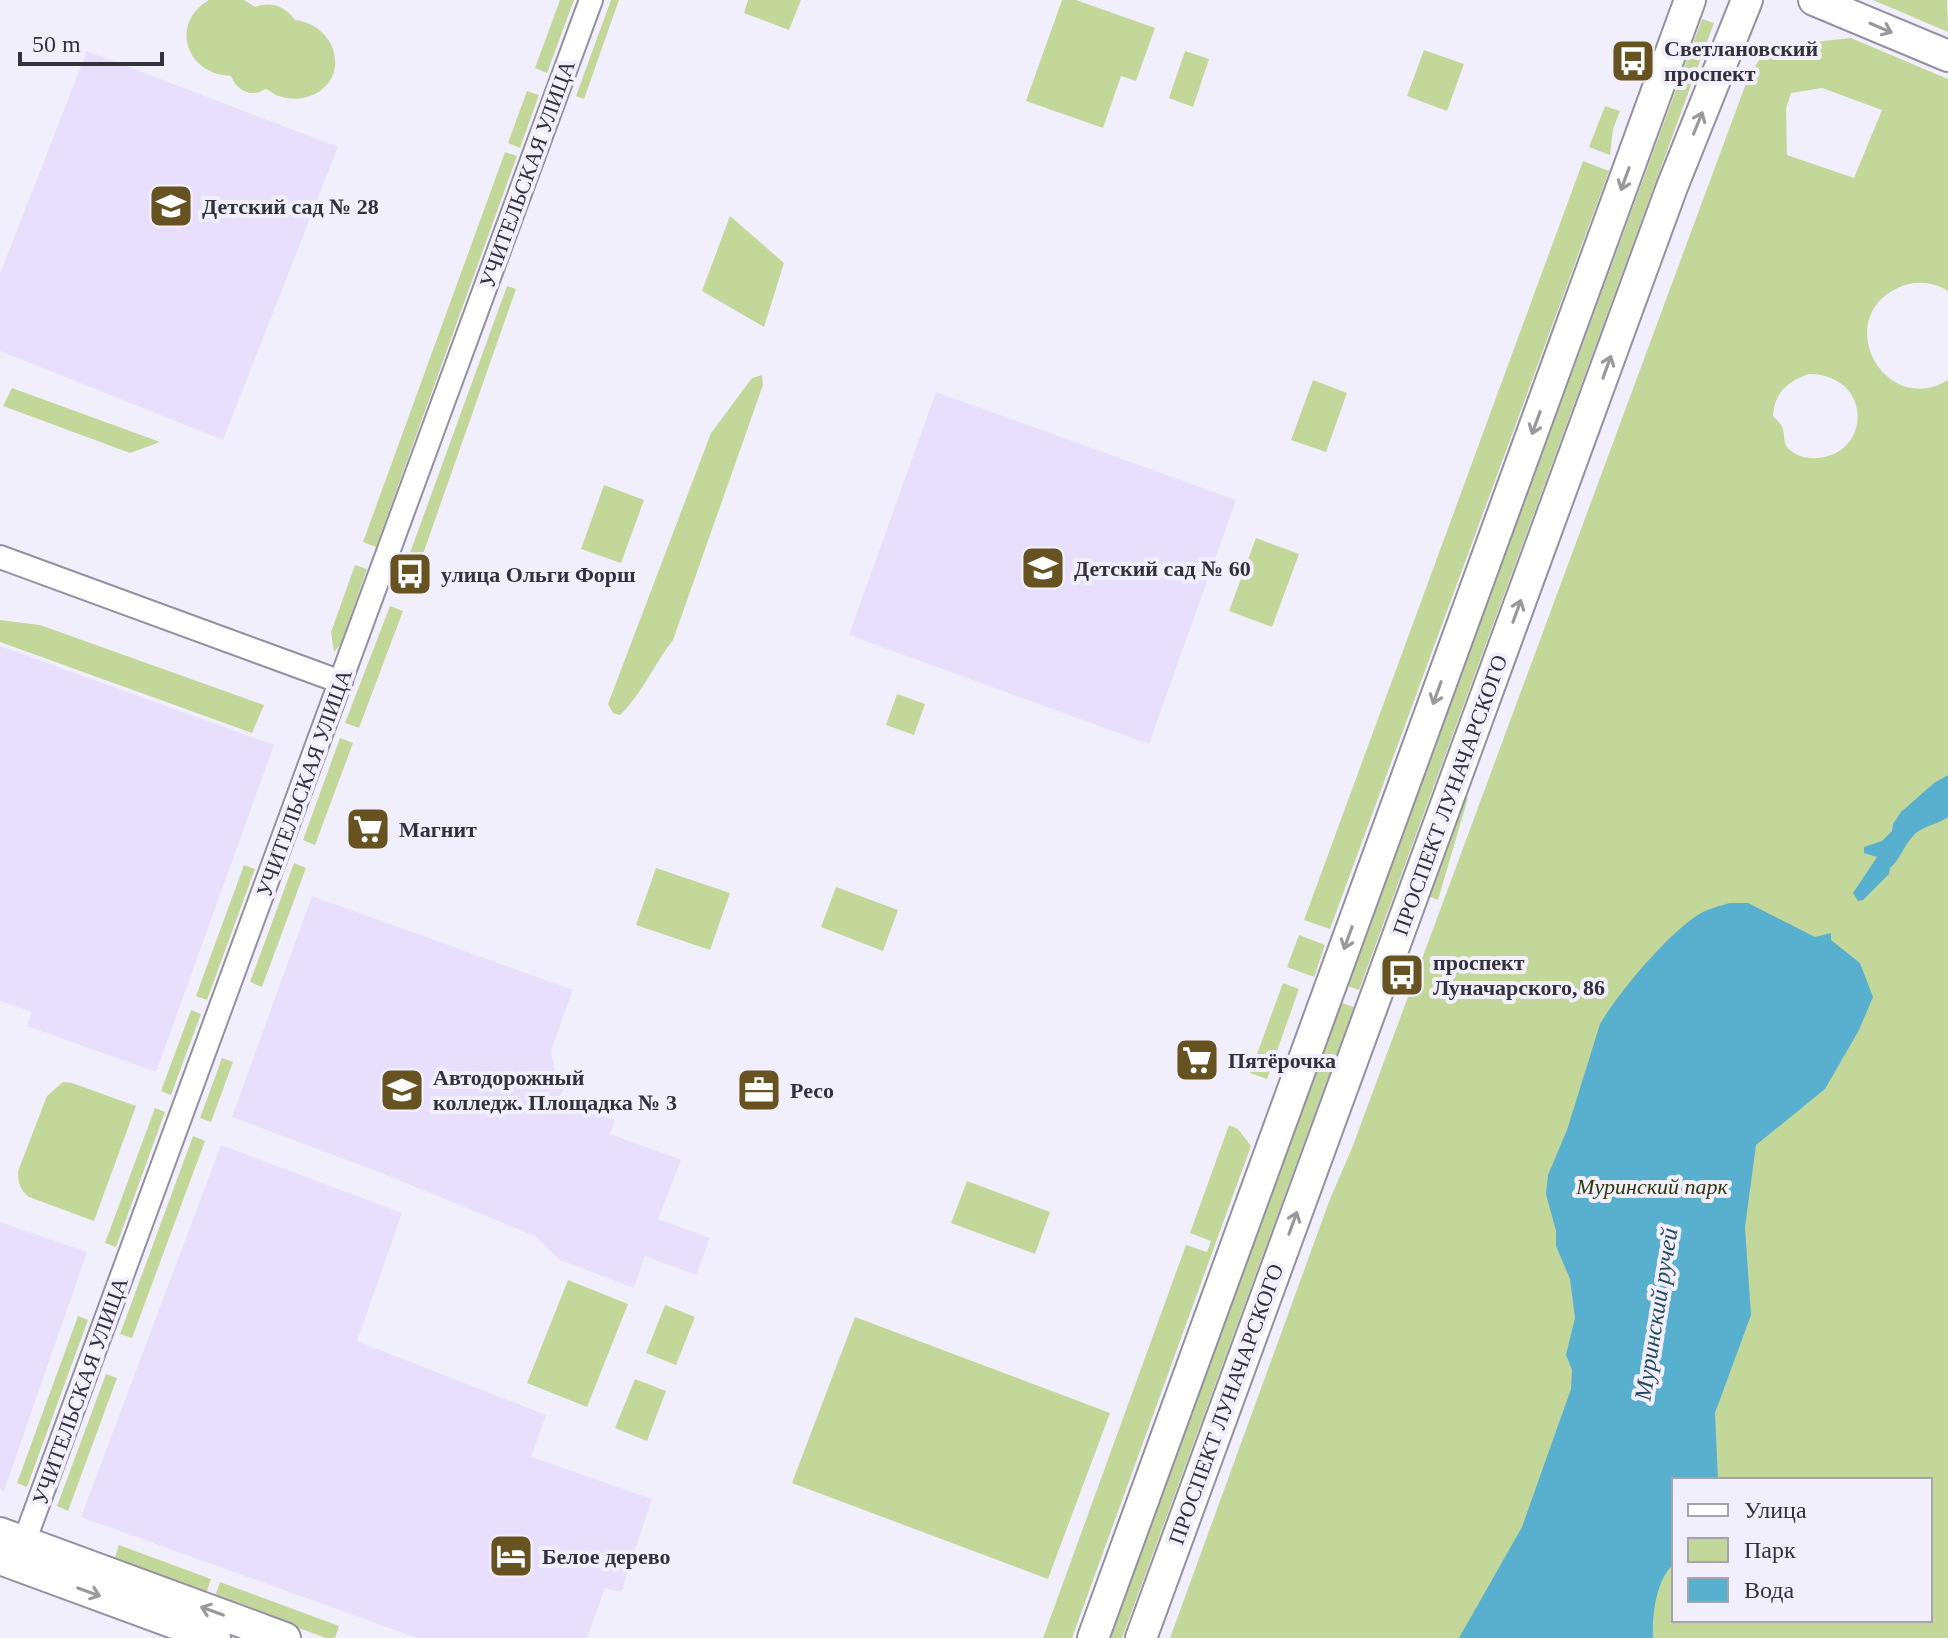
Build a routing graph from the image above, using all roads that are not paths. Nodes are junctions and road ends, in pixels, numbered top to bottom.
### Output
1 (591, 0) edge
2 (1690, 0) edge
3 (1747, 0) edge
4 (1814, 0) edge
5 (1948, 56) edge
6 (0, 557) edge
7 (341, 682) junction
8 (10, 1550) edge
9 (215, 1638) edge
10 (285, 1638) edge
11 (1093, 1638) edge
12 (1141, 1638) edge

1 - 7 street, УЧИТЕЛЬСКАЯ УЛИЦА
2 -> 11 main road, ПРОСПЕКТ ЛУНАЧАРСКОГО
12 -> 3 main road, ПРОСПЕКТ ЛУНАЧАРСКОГО
4 -> 5 main road
6 - 7 street
7 - 8 street, УЧИТЕЛЬСКАЯ УЛИЦА
8 -> 9 main road
10 -> 8 main road

